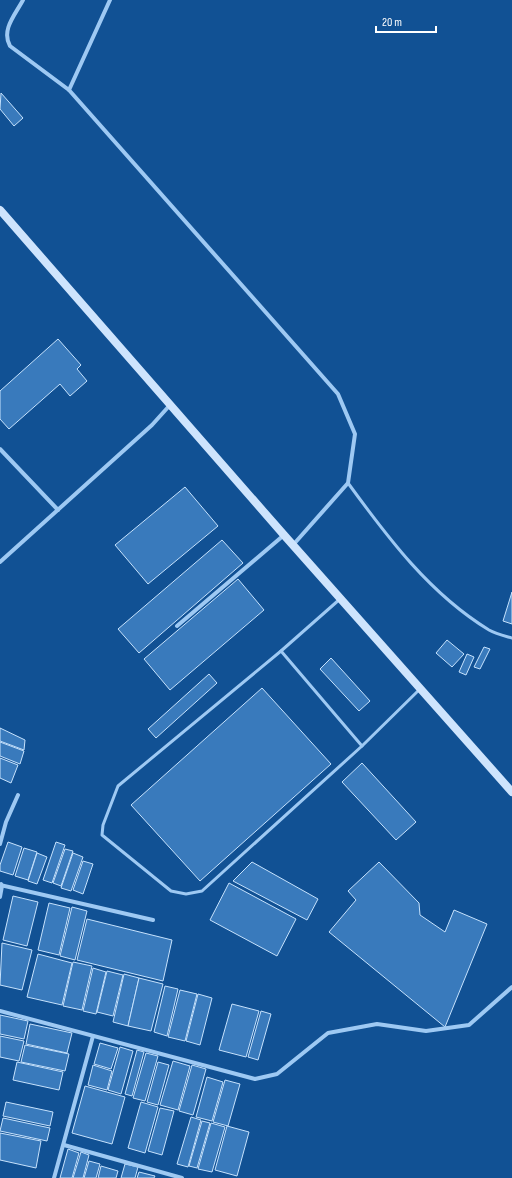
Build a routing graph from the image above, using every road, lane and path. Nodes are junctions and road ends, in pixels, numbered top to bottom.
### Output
1 (23, 0) edge
2 (110, 0) edge
3 (69, 90) junction
4 (0, 210) edge
5 (170, 405) junction
6 (0, 449) edge
7 (348, 483) junction
8 (58, 510) junction
9 (284, 536) junction
10 (293, 545) junction
11 (0, 562) edge
12 (340, 598) junction
13 (177, 626) dead end
14 (512, 638) edge
15 (281, 651) junction
16 (420, 689) junction
17 (362, 746) junction
18 (512, 792) edge
19 (18, 795) dead end
20 (0, 844) edge
21 (1, 885) edge
22 (0, 897) edge
23 (153, 920) dead end
24 (512, 987) edge
25 (0, 1011) edge
26 (93, 1036) junction
27 (64, 1145) junction
28 (54, 1178) edge
29 (182, 1178) edge

1 - 3 street
2 - 3 street
3 - 7 street
4 - 5 street
5 - 8 street
5 - 9 street
6 - 8 street
7 - 10 street
7 - 14 lane
8 - 11 street
9 - 10 street
9 - 13 street
10 - 12 street
12 - 15 lane
12 - 16 street
15 - 17 lane
15 - 17 lane
16 - 17 lane
16 - 18 street
19 - 20 street
21 - 22 street
21 - 23 street
24 - 26 street
25 - 26 street
26 - 27 street
27 - 28 street
27 - 29 street

